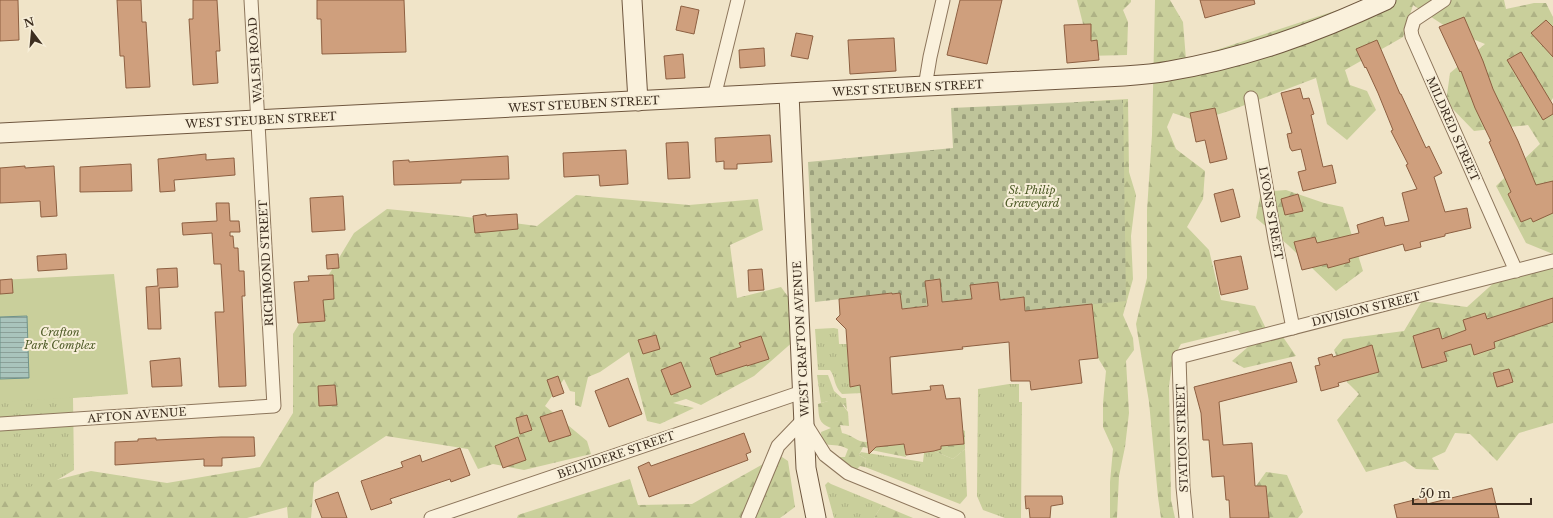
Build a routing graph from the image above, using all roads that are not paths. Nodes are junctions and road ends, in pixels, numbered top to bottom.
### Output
1 (251, 0) edge
2 (632, 0) edge
3 (738, 0) edge
4 (943, 0) edge
5 (1386, 0) edge
6 (1444, 0) edge
7 (925, 87) junction
8 (789, 94) junction
9 (714, 97) junction
10 (1251, 98) dead end
11 (638, 101) junction
12 (259, 120) junction
13 (0, 133) edge
14 (1553, 261) edge
15 (1516, 271) junction
16 (1293, 328) junction
17 (1179, 358) joint
18 (802, 392) junction
19 (274, 406) joint
20 (804, 420) junction
21 (0, 424) edge
22 (431, 518) edge
23 (748, 518) edge
24 (816, 518) edge
25 (958, 518) edge
26 (1186, 518) edge

1 - 12 street, WALSH ROAD
2 - 11 main road
3 - 9 street
4 - 7 street
5 - 7 main road, WEST STEUBEN STREET
6 - 15 street, MILDRED STREET
7 - 8 main road, WEST STEUBEN STREET
8 - 9 main road, WEST STEUBEN STREET
8 - 18 main road, WEST CRAFTON AVENUE
9 - 11 main road, WEST STEUBEN STREET
10 - 16 street, LYONS STREET
11 - 12 main road, WEST STEUBEN STREET
12 - 13 main road, WEST STEUBEN STREET
12 - 19 street, RICHMOND STREET
14 - 15 street, DIVISION STREET
15 - 16 street, DIVISION STREET
16 - 17 street, DIVISION STREET
17 - 26 street, STATION STREET
18 - 20 main road, WEST CRAFTON AVENUE
18 - 22 street, BELVIDERE STREET
19 - 21 street, AFTON AVENUE
20 - 23 street
20 - 24 main road
20 - 25 street, WEST CRAFTON AVENUE

